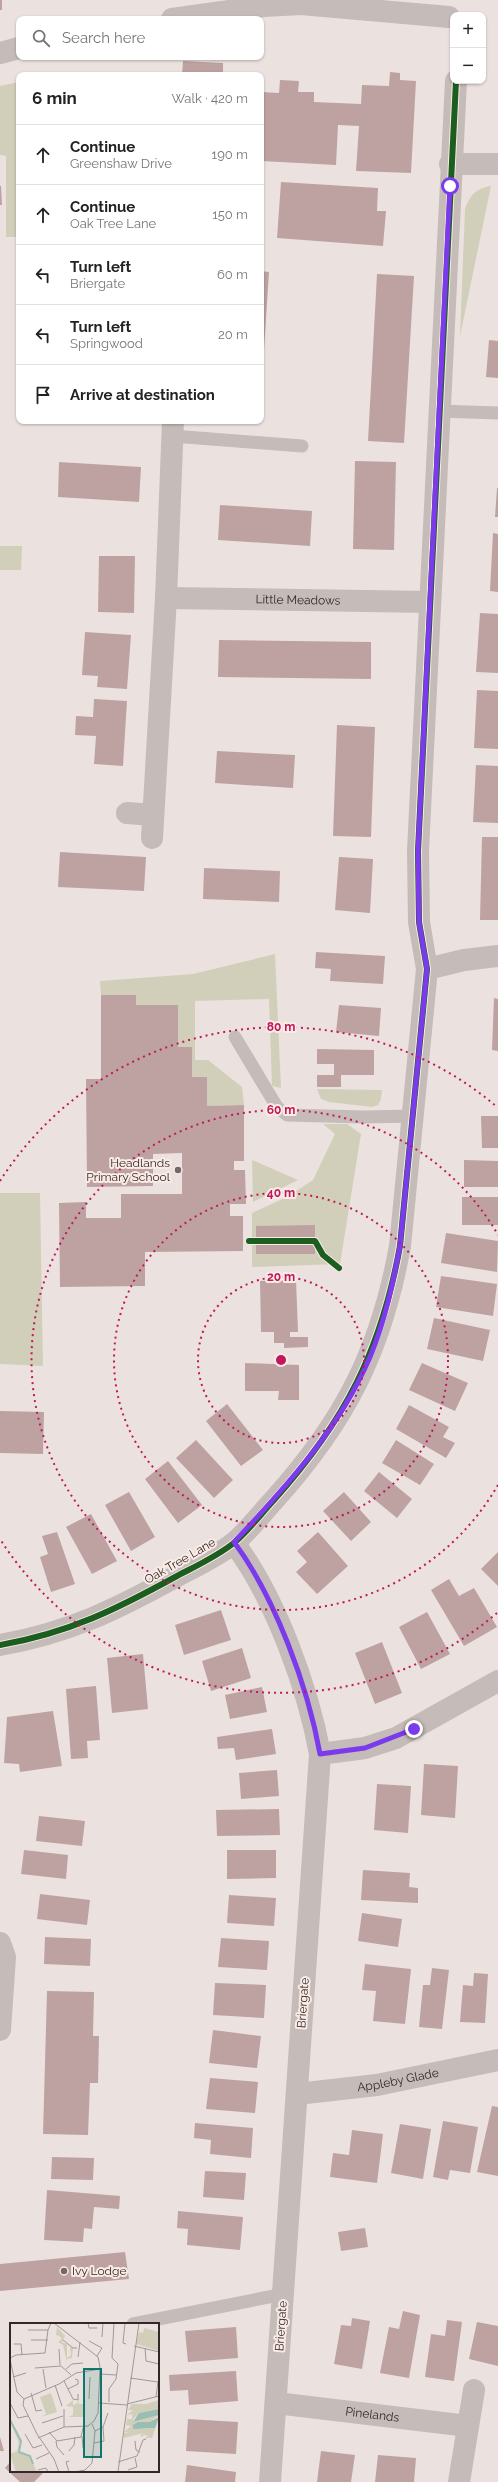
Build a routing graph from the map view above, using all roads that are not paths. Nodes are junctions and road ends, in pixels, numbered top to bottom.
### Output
1 (200, 7) edge
2 (179, 16) edge
3 (450, 16) edge
4 (16, 49) edge
5 (0, 53) edge
6 (456, 84) edge
7 (450, 164) junction
8 (498, 164) edge
9 (440, 411) junction
10 (498, 413) edge
11 (173, 429) edge
12 (302, 446) dead end
13 (166, 598) junction
14 (430, 602) junction
15 (127, 813) dead end
16 (154, 815) junction
17 (152, 838) dead end
18 (498, 956) edge
19 (427, 969) junction
20 (235, 1038) dead end
21 (413, 1116) junction
22 (234, 1542) junction
23 (0, 1645) edge
24 (498, 1681) edge
25 (320, 1754) junction
26 (0, 1943) edge
27 (0, 2030) edge
28 (498, 2060) edge
29 (297, 2094) junction
30 (284, 2294) junction
31 (138, 2323) edge
32 (474, 2390) dead end
33 (276, 2403) junction
34 (468, 2426) junction
35 (270, 2482) edge
36 (459, 2482) edge

1 - 2 street
1 - 3 street
4 - 5 street
6 - 7 street, Oak Tree Lane
7 - 8 street
7 - 9 street, Oak Tree Lane
9 - 10 lane
9 - 14 street, Oak Tree Lane
11 - 12 lane
11 - 13 street
13 - 14 street, Little Meadows
13 - 16 street
14 - 19 street, Oak Tree Lane
15 - 16 street
16 - 17 street
18 - 19 street
19 - 21 street, Oak Tree Lane
20 - 21 lane
21 - 22 street, Oak Tree Lane
22 - 23 street, Oak Tree Lane
22 - 25 street, Briergate
24 - 25 street
25 - 29 street, Briergate
26 - 27 street
28 - 29 street, Appleby Glade
29 - 30 street, Briergate
30 - 31 lane
30 - 33 street, Briergate
32 - 34 street
33 - 34 street, Pinelands
33 - 35 street, Briergate
34 - 36 street

